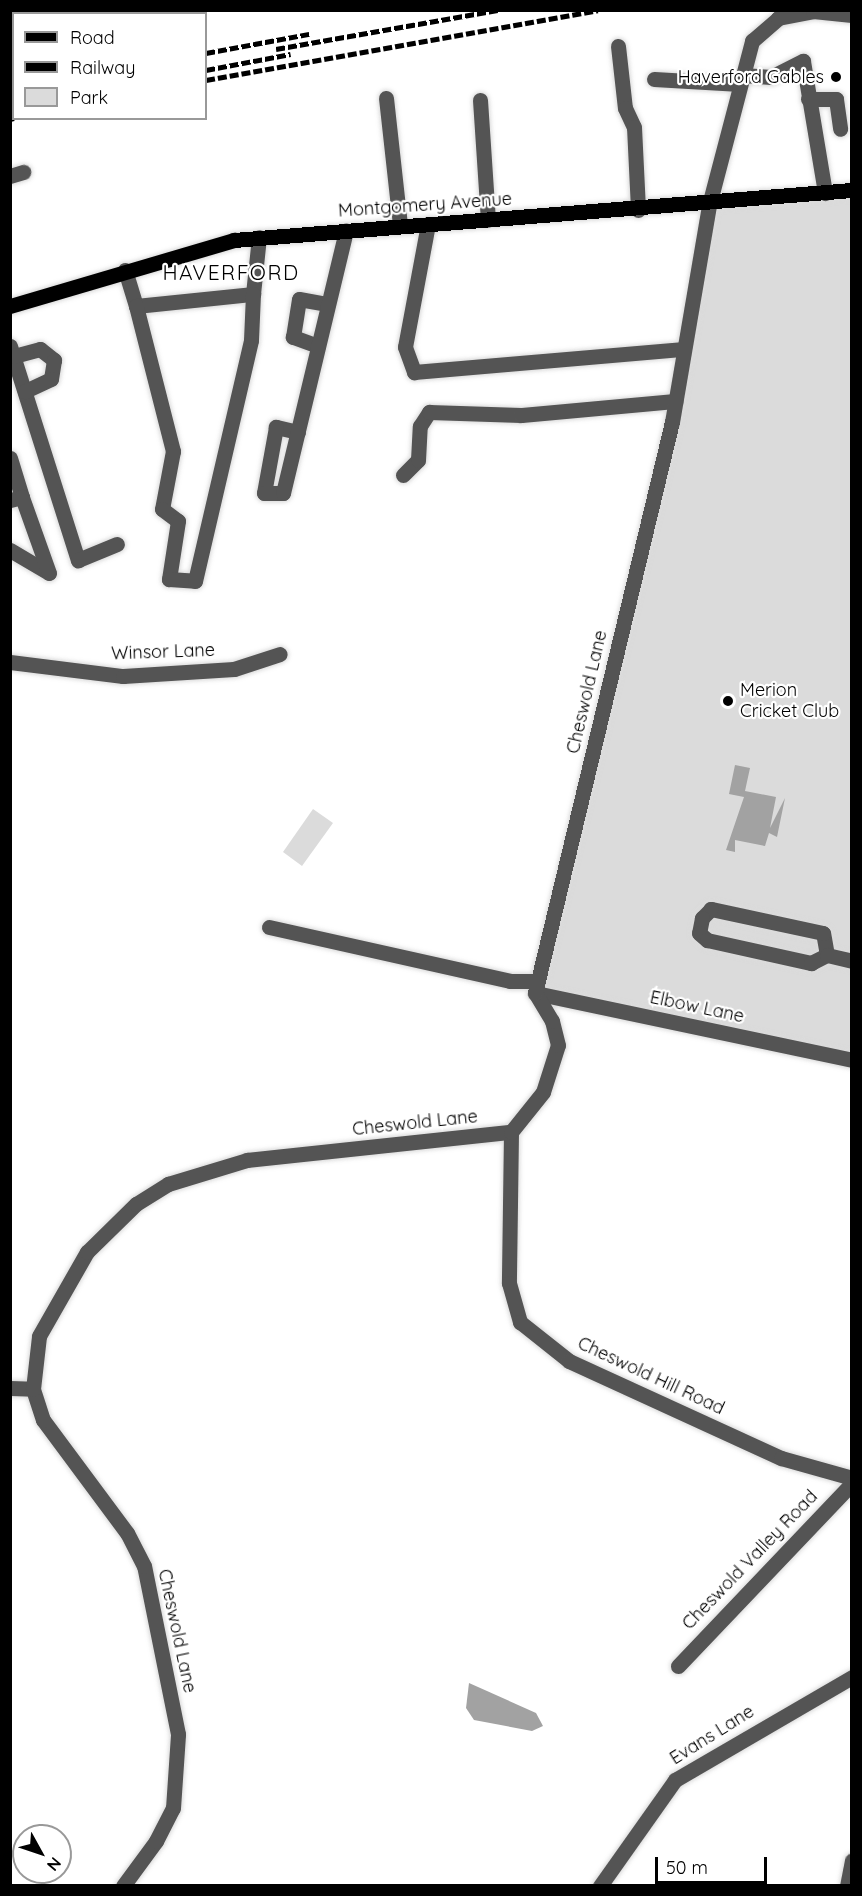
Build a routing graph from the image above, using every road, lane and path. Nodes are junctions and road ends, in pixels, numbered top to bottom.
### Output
1 (852, 15) edge
2 (618, 46) dead end
3 (654, 79) dead end
4 (741, 80) junction
5 (386, 98) dead end
6 (808, 99) junction
7 (480, 100) dead end
8 (840, 129) dead end
9 (852, 190) edge
10 (825, 193) junction
11 (709, 205) junction
12 (638, 210) junction
13 (488, 220) junction
14 (428, 224) junction
15 (400, 225) junction
16 (346, 230) junction
17 (260, 237) junction
18 (125, 270) junction
19 (253, 294) junction
20 (328, 304) junction
21 (10, 306) edge
22 (136, 306) junction
23 (318, 346) junction
24 (684, 348) junction
25 (12, 351) edge
26 (25, 391) junction
27 (675, 401) junction
28 (298, 432) dead end
29 (10, 458) edge
30 (403, 475) dead end
31 (16, 498) edge
32 (36, 537) junction
33 (117, 544) dead end
34 (10, 548) edge
35 (280, 654) dead end
36 (10, 662) edge
37 (269, 927) dead end
38 (827, 955) junction
39 (852, 961) edge
40 (536, 987) junction
41 (852, 1060) edge
42 (511, 1132) junction
43 (10, 1388) edge
44 (33, 1389) junction
45 (852, 1480) edge
46 (678, 1666) dead end
47 (852, 1677) edge
48 (852, 1860) edge
49 (123, 1886) edge
50 (600, 1886) edge
51 (847, 1886) edge

1 - 4 street, Cheswold Lane
2 - 12 street
3 - 4 street
4 - 6 street
4 - 11 street, Cheswold Lane
5 - 15 street
6 - 8 street
6 - 10 street
7 - 13 street
9 - 10 main road, Montgomery Avenue
10 - 11 main road, Montgomery Avenue
11 - 12 main road, Montgomery Avenue
11 - 24 street, Cheswold Lane
12 - 13 main road, Montgomery Avenue
13 - 14 main road, Montgomery Avenue
14 - 15 main road, Montgomery Avenue
14 - 24 street
15 - 16 main road, Montgomery Avenue
16 - 17 main road, Montgomery Avenue
16 - 20 street
17 - 18 main road, Montgomery Avenue
17 - 19 street
18 - 21 main road, Montgomery Avenue
18 - 22 street
19 - 22 street
19 - 22 street
20 - 23 street
20 - 23 street
23 - 28 street
24 - 27 street, Cheswold Lane
25 - 26 street
25 - 26 street
26 - 33 street
27 - 30 street
27 - 40 street, Cheswold Lane
29 - 31 street
31 - 32 street
32 - 34 street
32 - 34 street
35 - 36 street, Winsor Lane
37 - 40 street, Elbow Lane
38 - 38 street
38 - 39 street
40 - 41 street, Elbow Lane
40 - 42 street
42 - 44 street, Cheswold Lane
42 - 45 street, Cheswold Hill Road
43 - 44 street
44 - 49 street, Cheswold Lane
45 - 46 street, Cheswold Valley Road
47 - 50 street, Evans Lane
48 - 51 street

